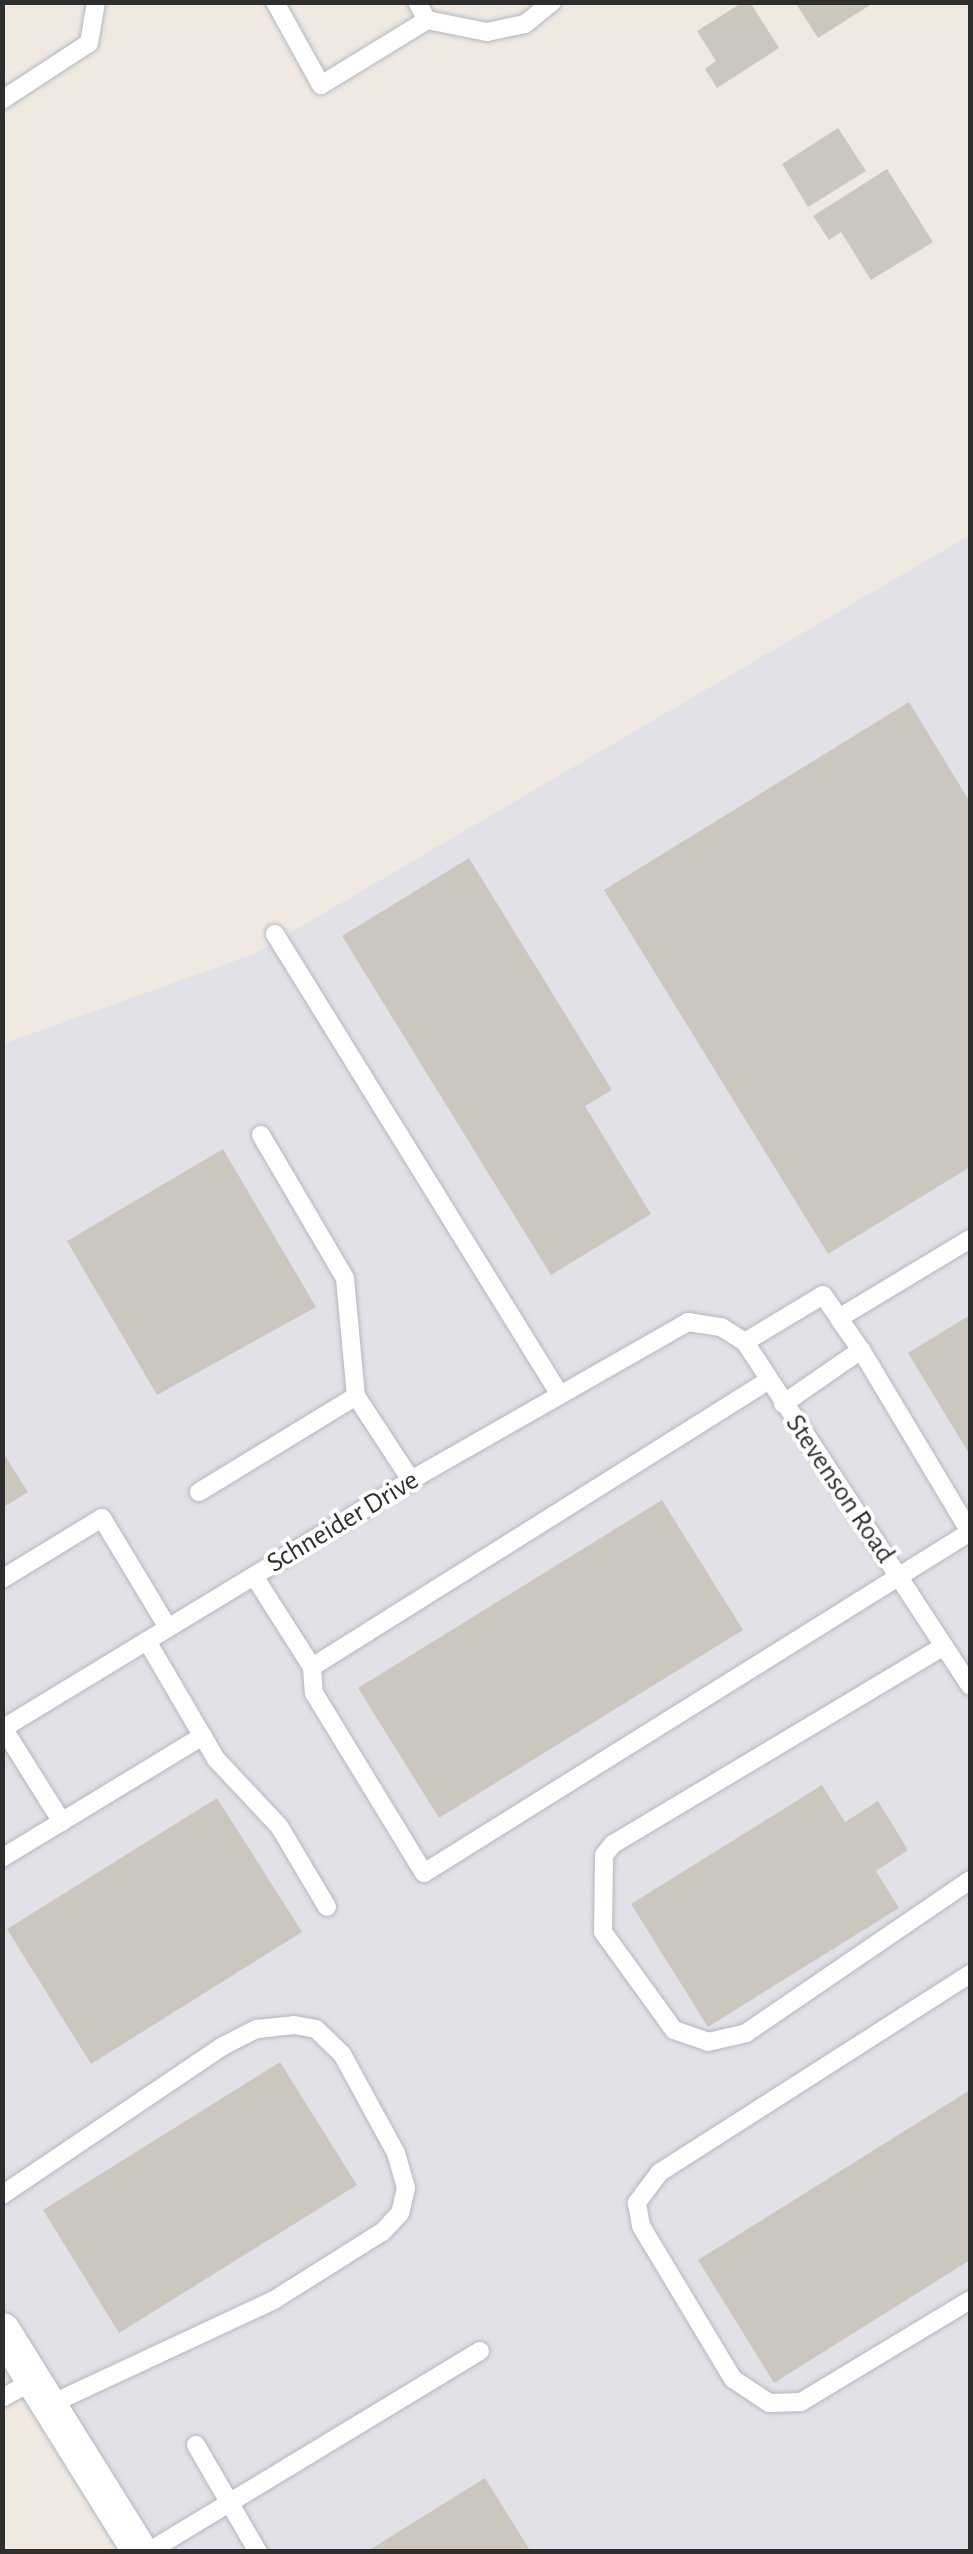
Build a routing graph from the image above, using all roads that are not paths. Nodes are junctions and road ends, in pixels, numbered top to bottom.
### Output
1 (96, 2) edge
2 (275, 2) edge
3 (417, 2) edge
4 (552, 2) edge
5 (428, 20) junction
6 (2, 100) edge
7 (275, 934) dead end
8 (261, 1135) dead end
9 (970, 1239) edge
10 (838, 1318) junction
11 (745, 1342) junction
12 (861, 1350) junction
13 (769, 1380) junction
14 (560, 1395) junction
15 (356, 1396) junction
16 (783, 1404) junction
17 (411, 1480) junction
18 (199, 1492) dead end
19 (254, 1576) junction
20 (898, 1577) junction
21 (2, 1579) edge
22 (168, 1628) junction
23 (147, 1641) junction
24 (944, 1646) junction
25 (312, 1667) junction
26 (970, 1686) edge
27 (3, 1728) edge
28 (202, 1736) junction
29 (62, 1822) junction
30 (2, 1858) edge
31 (970, 1880) edge
32 (327, 1907) dead end
33 (970, 1974) edge
34 (2, 2195) edge
35 (970, 2300) edge
36 (2, 2330) edge
37 (480, 2350) dead end
38 (41, 2393) junction
39 (2, 2398) edge
40 (196, 2445) dead end
41 (228, 2503) junction
42 (140, 2552) edge
43 (148, 2552) edge
44 (258, 2552) edge

1 - 6 lane
2 - 5 lane
3 - 5 lane
4 - 5 lane
7 - 14 lane
8 - 15 lane
9 - 10 lane
10 - 11 lane
10 - 12 lane
11 - 13 lane, Stevenson Road
11 - 14 lane, Schneider Drive
12 - 16 lane
12 - 20 lane
13 - 16 lane, Stevenson Road
13 - 25 lane
14 - 17 lane, Schneider Drive
15 - 17 lane
15 - 18 lane
16 - 20 lane, Stevenson Road
17 - 19 lane, Schneider Drive
19 - 22 lane, Schneider Drive
19 - 25 lane
20 - 24 lane, Stevenson Road
20 - 25 lane
21 - 22 lane
22 - 23 lane, Schneider Drive
23 - 27 lane, Schneider Drive
23 - 28 lane
24 - 26 lane, Stevenson Road
24 - 31 lane
27 - 29 lane
28 - 29 lane
28 - 32 lane
29 - 30 lane
33 - 35 lane
34 - 38 lane
36 - 38 street
37 - 41 lane
38 - 39 lane
38 - 42 street
40 - 41 lane
41 - 43 lane
41 - 44 lane

